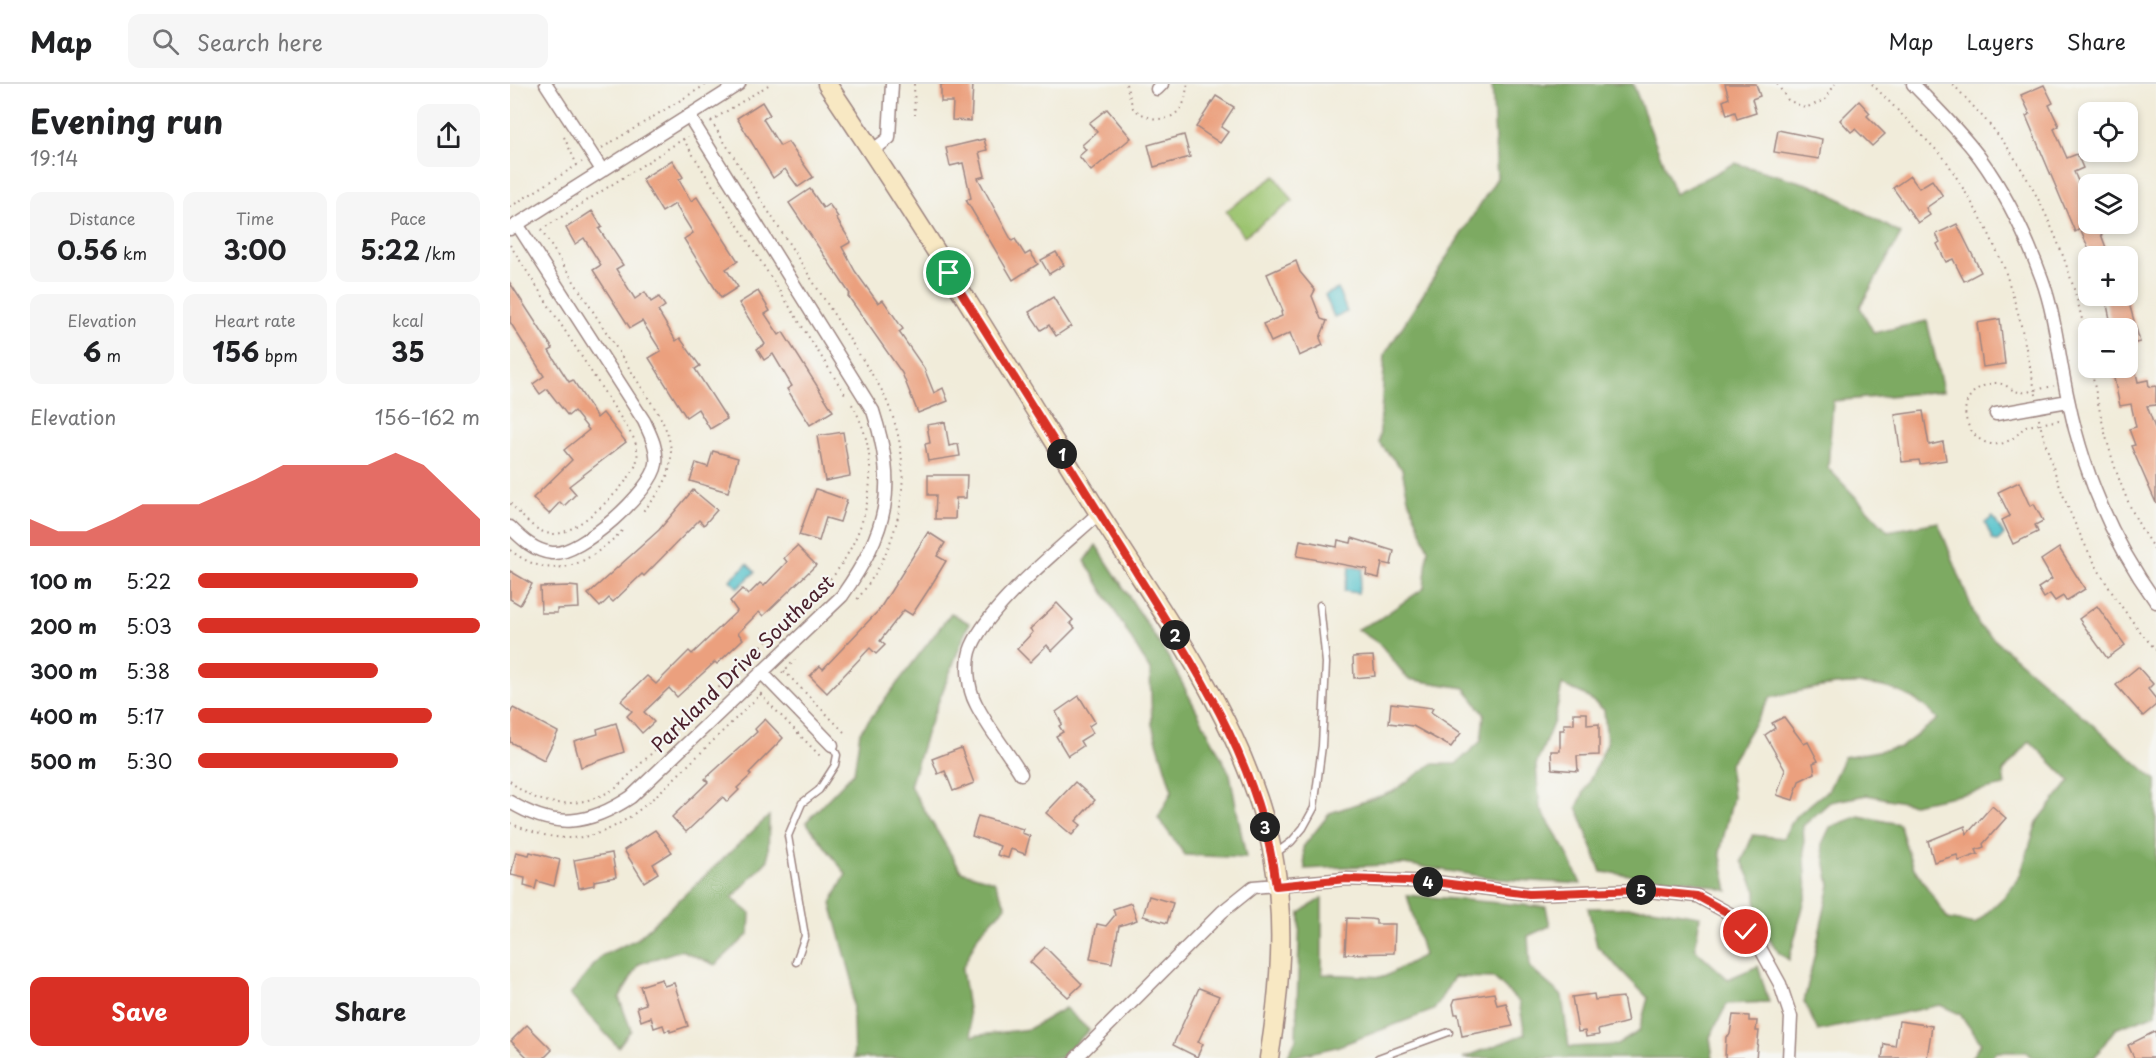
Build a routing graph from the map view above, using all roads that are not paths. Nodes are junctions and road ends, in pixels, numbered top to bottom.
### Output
1 (546, 84) edge
2 (739, 84) edge
3 (827, 84) edge
4 (892, 84) edge
5 (1913, 84) edge
6 (688, 116) junction
7 (872, 151) junction
8 (602, 170) junction
9 (514, 226) edge
10 (2068, 400) junction
11 (1996, 414) dead end
12 (1099, 513) junction
13 (510, 527) edge
14 (2156, 602) edge
15 (1320, 605) dead end
16 (762, 673) junction
17 (832, 745) joint
18 (1021, 774) dead end
19 (510, 802) edge
20 (1273, 855) junction
21 (1276, 886) junction
22 (796, 962) dead end
23 (1449, 1032) dead end
24 (1076, 1058) edge
25 (1269, 1058) edge
26 (1378, 1058) edge
27 (1789, 1058) edge

1 - 8 street
2 - 6 street
3 - 7 main road
4 - 7 street
5 - 10 street
6 - 8 street
6 - 16 street, Parkland Drive Southeast
7 - 12 main road
8 - 9 street
9 - 13 street
10 - 11 street
10 - 14 street
12 - 18 street
12 - 20 main road
15 - 20 lane
16 - 17 street
16 - 19 street, Parkland Drive Southeast
17 - 22 lane
20 - 21 main road
21 - 24 street
21 - 25 main road
21 - 27 street
23 - 26 lane

